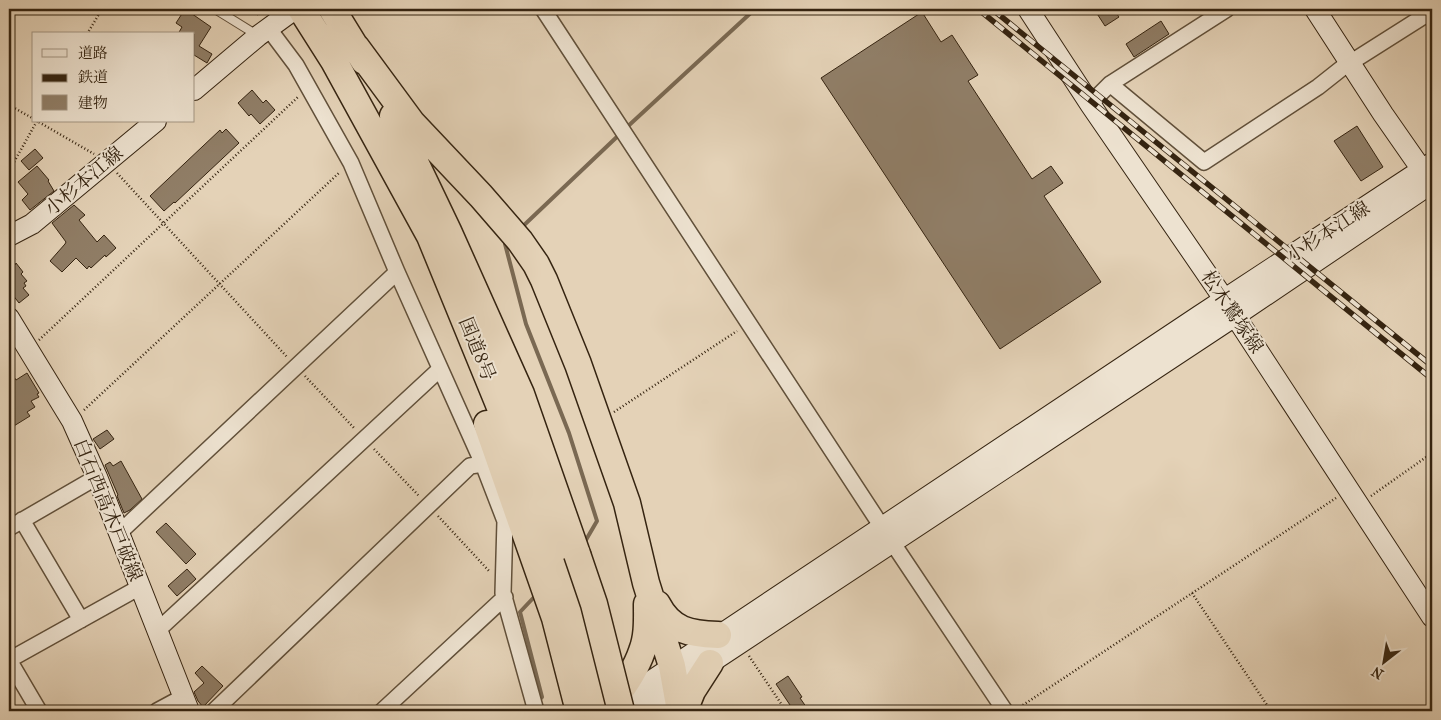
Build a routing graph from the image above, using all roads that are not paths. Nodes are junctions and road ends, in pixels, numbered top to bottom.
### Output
1 (215, 9) edge
2 (295, 9) edge
3 (301, 9) edge
4 (332, 9) edge
5 (542, 9) edge
6 (1028, 9) edge
7 (1227, 9) edge
8 (1314, 9) edge
9 (1432, 11) edge
10 (264, 32) junction
11 (356, 47) junction
12 (1350, 64) junction
13 (1110, 84) junction
14 (195, 89) edge
15 (1090, 104) junction
16 (363, 112) junction
17 (155, 122) edge
18 (1429, 172) edge
19 (9, 236) edge
20 (397, 272) junction
21 (1224, 299) junction
22 (1235, 316) junction
23 (9, 318) edge
24 (440, 368) junction
25 (483, 464) junction
26 (97, 477) junction
27 (22, 520) junction
28 (9, 528) edge
29 (119, 533) junction
30 (887, 534) junction
31 (568, 557) junction
32 (646, 583) junction
33 (140, 587) junction
34 (505, 597) junction
35 (1432, 617) edge
36 (82, 620) junction
37 (157, 631) junction
38 (729, 639) junction
39 (9, 660) edge
40 (710, 662) junction
41 (571, 683) junction
42 (676, 688) edge
43 (186, 704) edge
44 (39, 711) edge
45 (157, 711) edge
46 (214, 711) edge
47 (382, 711) edge
48 (536, 711) edge
49 (560, 711) edge
50 (579, 711) edge
51 (609, 711) edge
52 (641, 711) edge
53 (684, 711) edge
54 (1005, 711) edge

1 - 10 lane
2 - 10 main road
3 - 16 highway, 国道8号
4 - 11 highway, 国道8号
5 - 30 street
6 - 15 main road, 松木鷲塚線
7 - 13 street
8 - 12 main road
9 - 12 street
10 - 14 main road
10 - 20 street
11 - 31 highway, 国道8号
11 - 32 highway
12 - 13 street
12 - 18 main road
13 - 15 street
15 - 21 main road, 松木鷲塚線
16 - 31 highway, 国道8号
16 - 41 highway
17 - 19 main road, 小杉本江線
18 - 21 main road, 小杉本江線
18 - 22 main road, 小杉本江線
20 - 24 street
20 - 29 street
21 - 22 main road, 松木鷲塚線
21 - 30 main road, 小杉本江線
22 - 30 main road, 小杉本江線
22 - 35 main road, 松木鷲塚線
23 - 26 main road, 白石西高木戸破線
24 - 25 street
24 - 37 street
25 - 34 street
25 - 46 street
26 - 27 street
26 - 29 main road, 白石西高木戸破線
27 - 28 street
27 - 36 street
29 - 33 main road, 白石西高木戸破線
30 - 38 main road
30 - 54 street
31 - 51 highway, 国道8号, bridge
32 - 38 highway
32 - 42 highway
32 - 51 highway
33 - 36 street
33 - 37 main road, 白石西高木戸破線
34 - 47 street
34 - 48 street
36 - 39 street
37 - 43 main road, 白石西高木戸破線
38 - 40 main road
38 - 42 main road
39 - 44 street
40 - 42 main road
40 - 53 highway
41 - 49 highway
41 - 50 highway
42 - 51 main road
42 - 52 main road
43 - 45 street

